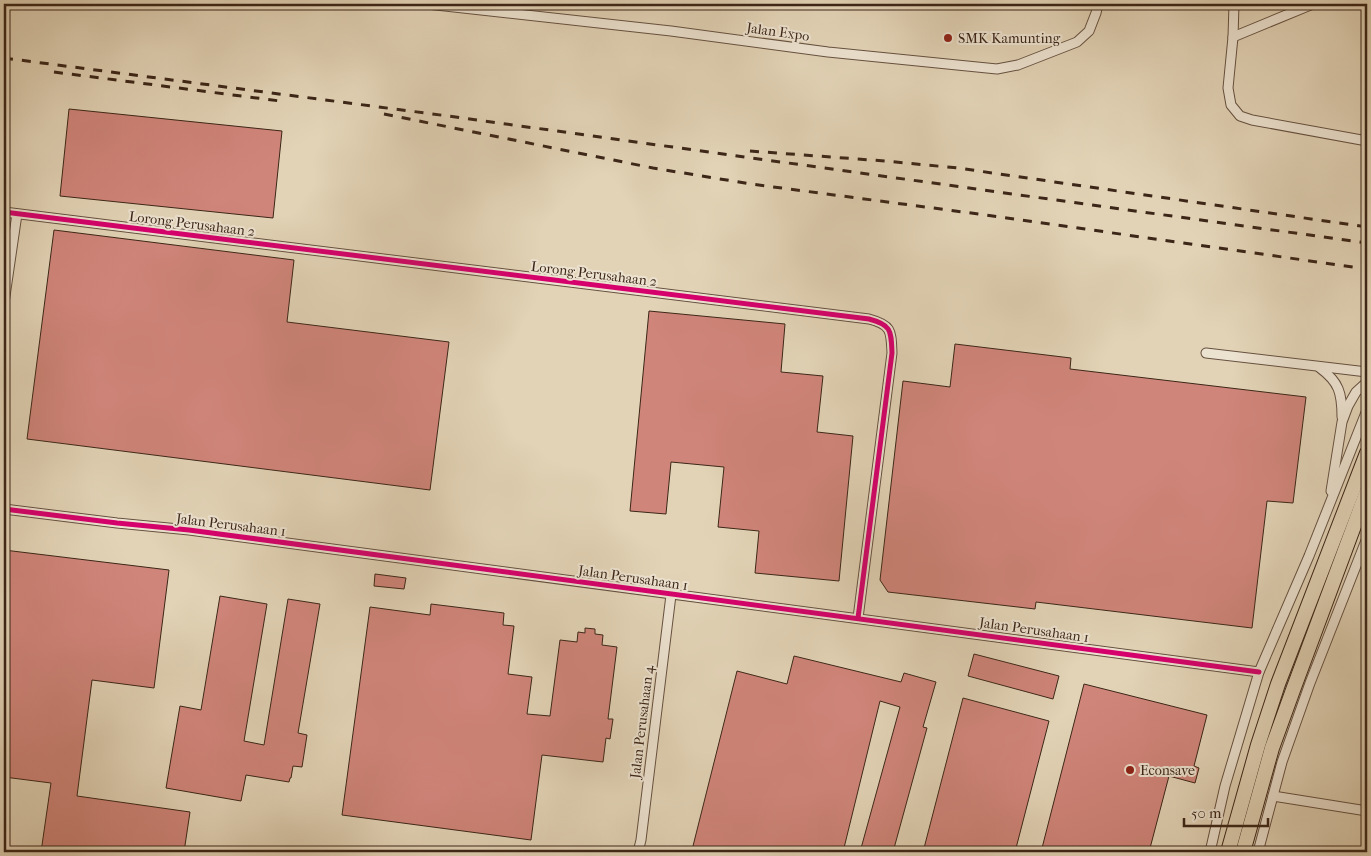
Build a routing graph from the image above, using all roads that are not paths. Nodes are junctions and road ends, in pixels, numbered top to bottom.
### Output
1 (427, 4) edge
2 (1098, 4) edge
3 (1234, 4) edge
4 (1313, 4) edge
5 (1233, 37) junction
6 (1367, 141) edge
7 (4, 212) edge
8 (17, 214) junction
9 (4, 303) edge
10 (1206, 353) dead end
11 (1319, 367) junction
12 (1367, 372) edge
13 (1367, 382) edge
14 (1367, 410) edge
15 (1342, 422) junction
16 (1367, 454) edge
17 (1367, 491) edge
18 (4, 509) edge
19 (1327, 511) junction
20 (1367, 538) edge
21 (671, 594) junction
22 (858, 618) junction
23 (1258, 672) junction
24 (1273, 796) junction
25 (1367, 811) edge
26 (638, 852) edge
27 (1210, 852) edge
28 (1228, 852) edge
29 (1243, 852) edge
30 (1258, 852) edge

1 - 2 street, Jalan Expo
3 - 5 street
4 - 5 street
5 - 6 street
7 - 8 street, Lorong Perusahaan 2
8 - 9 street
8 - 22 street, Lorong Perusahaan 2
10 - 11 street
11 - 12 street
11 - 15 street
13 - 15 street
14 - 19 street
15 - 19 street
16 - 28 main road
17 - 29 main road
18 - 21 street, Jalan Perusahaan 1
19 - 23 street
20 - 24 street
21 - 22 street, Jalan Perusahaan 1
21 - 26 street, Jalan Perusahaan 4
22 - 23 street, Jalan Perusahaan 1
23 - 27 street
24 - 25 street
24 - 30 street

